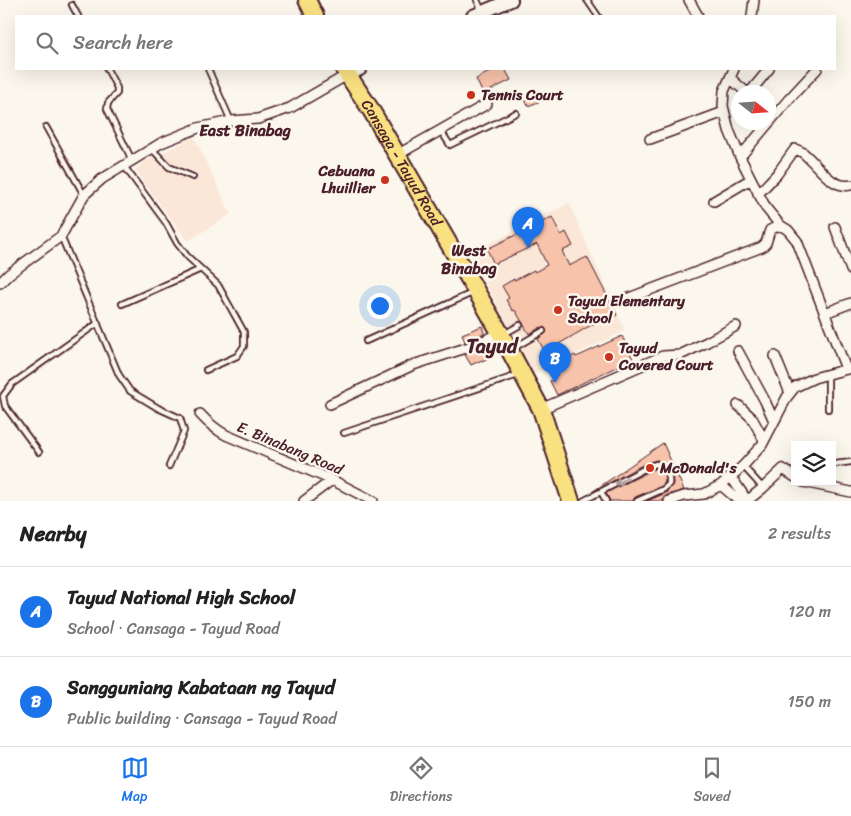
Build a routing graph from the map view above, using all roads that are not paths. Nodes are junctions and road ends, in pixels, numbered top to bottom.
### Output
1 (307, 0) edge
2 (510, 0) edge
3 (587, 0) edge
4 (689, 0) edge
5 (754, 0) edge
6 (72, 5) dead end
7 (478, 9) edge
8 (77, 15) edge
9 (314, 15) edge
10 (597, 15) edge
11 (697, 15) edge
12 (752, 15) edge
13 (107, 70) edge
14 (208, 70) edge
15 (734, 70) edge
16 (768, 70) edge
17 (816, 70) edge
18 (350, 71) edge
19 (730, 78) junction
20 (738, 85) edge
21 (756, 85) edge
22 (487, 104) dead end
23 (724, 112) junction
24 (516, 113) dead end
25 (232, 121) junction
26 (46, 127) dead end
27 (441, 131) junction
28 (650, 139) dead end
29 (152, 148) junction
30 (397, 155) junction
31 (740, 157) junction
32 (127, 164) junction
33 (193, 177) dead end
34 (751, 179) junction
35 (851, 185) edge
36 (758, 194) junction
37 (84, 195) junction
38 (714, 201) dead end
39 (780, 225) junction
40 (835, 227) dead end
41 (62, 236) junction
42 (201, 269) junction
43 (851, 270) edge
44 (0, 283) edge
45 (476, 291) junction
46 (621, 301) dead end
47 (851, 303) edge
48 (122, 304) dead end
49 (825, 313) junction
50 (98, 324) junction
51 (520, 325) dead end
52 (736, 326) dead end
53 (543, 331) dead end
54 (501, 334) junction
55 (366, 341) dead end
56 (509, 350) junction
57 (738, 351) dead end
58 (775, 356) dead end
59 (849, 368) edge
60 (206, 370) dead end
61 (522, 373) junction
62 (828, 374) junction
63 (790, 393) junction
64 (330, 404) dead end
65 (738, 405) dead end
66 (541, 409) junction
67 (828, 409) dead end
68 (200, 414) dead end
69 (774, 421) junction
70 (344, 433) dead end
71 (764, 440) junction
72 (39, 452) dead end
73 (851, 462) edge
74 (836, 464) edge
75 (169, 466) dead end
76 (743, 466) junction
77 (791, 474) edge
78 (731, 476) junction
79 (332, 480) junction
80 (721, 484) junction
81 (835, 486) edge
82 (763, 488) junction
83 (601, 492) junction
84 (851, 492) edge
85 (304, 501) edge
86 (373, 501) edge
87 (571, 501) edge
88 (583, 501) edge
89 (606, 501) edge
90 (637, 501) edge
91 (669, 501) edge
92 (746, 501) edge

1 - 9 highway
2 - 7 street
3 - 10 lane
4 - 11 street
5 - 12 street
6 - 8 lane
13 - 32 lane
14 - 25 lane
15 - 19 street
16 - 21 street
17 - 31 street
18 - 25 street
18 - 30 highway, Cansaga - Tayud Road
19 - 20 street
19 - 23 street
22 - 27 street
23 - 28 street
23 - 31 street
24 - 27 lane
25 - 29 street
26 - 37 lane
27 - 30 street
29 - 32 street
29 - 33 lane
30 - 45 highway, Cansaga - Tayud Road
31 - 34 street
32 - 37 street
32 - 42 lane
34 - 36 street
34 - 38 street
35 - 36 street
36 - 39 street
37 - 41 street
39 - 46 street
39 - 49 street
40 - 43 street
41 - 44 street
41 - 50 lane
42 - 48 lane
42 - 60 lane
45 - 54 highway, Cansaga - Tayud Road
45 - 55 lane
47 - 49 street
49 - 59 street
50 - 72 lane
50 - 75 lane
51 - 54 lane
52 - 66 street
53 - 56 lane
54 - 56 highway, Cansaga - Tayud Road
54 - 64 street
56 - 61 highway, Cansaga - Tayud Road
57 - 69 street
58 - 63 street
59 - 62 street
61 - 66 highway, Cansaga - Tayud Road
61 - 70 lane
62 - 63 street
62 - 67 lane
63 - 69 street
65 - 71 street
66 - 87 highway, Cansaga - Tayud Road
68 - 79 street, E. Binabang Road
69 - 71 street
71 - 76 street
73 - 74 lane
76 - 78 street
76 - 82 lane
77 - 82 street
78 - 80 street
78 - 92 street
79 - 85 street
79 - 86 street, E. Binabang Road
80 - 91 street
80 - 92 street
81 - 84 street
82 - 92 street
83 - 88 lane
83 - 89 lane
90 -> 83 lane

